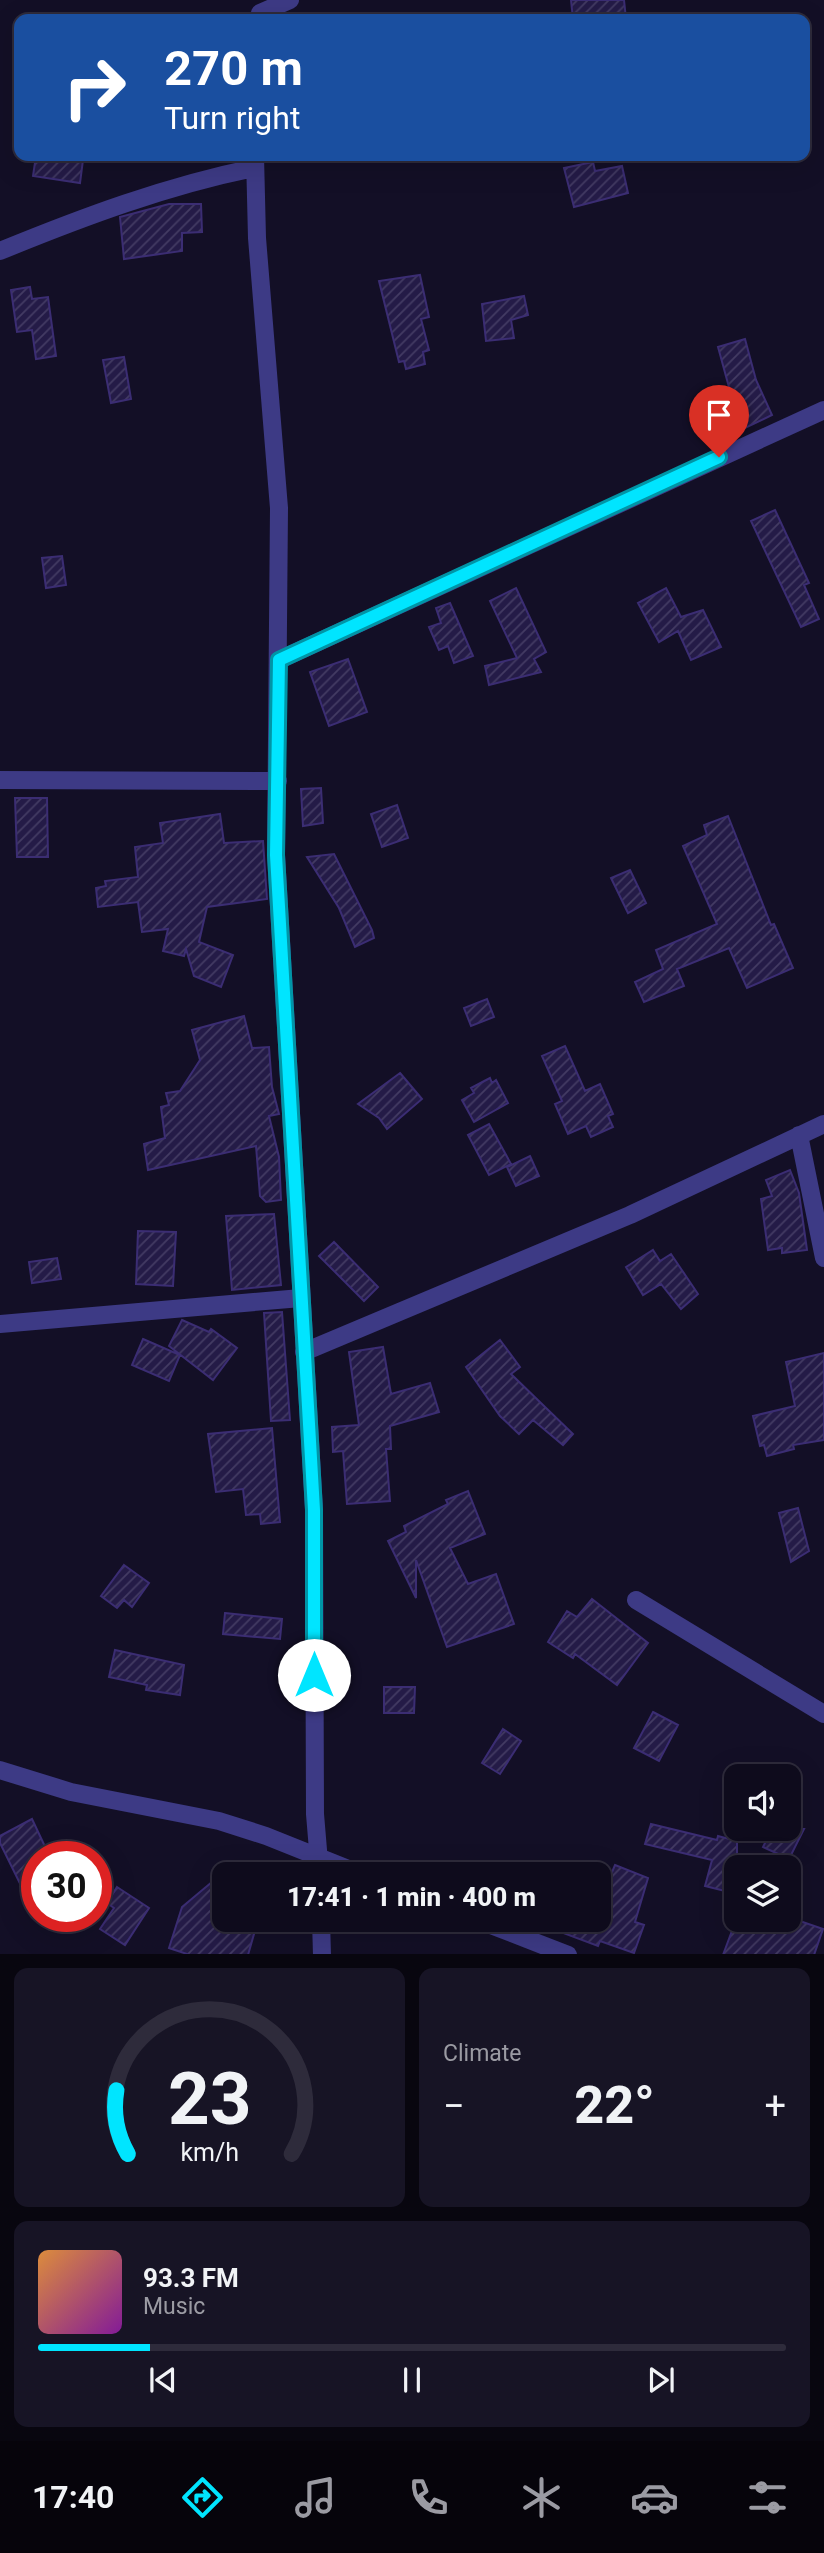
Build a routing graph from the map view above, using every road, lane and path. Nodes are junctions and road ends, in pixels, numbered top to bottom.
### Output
1 (290, 0) edge
2 (260, 11) edge
3 (254, 162) edge
4 (0, 251) edge
5 (824, 410) edge
6 (279, 660) junction
7 (0, 780) edge
8 (278, 781) junction
9 (824, 1124) edge
10 (799, 1135) junction
11 (824, 1258) edge
12 (300, 1298) junction
13 (0, 1324) edge
14 (304, 1352) junction
15 (635, 1600) dead end
16 (824, 1714) edge
17 (0, 1770) edge
18 (311, 1862) edge
19 (320, 1862) edge
20 (321, 1932) edge
21 (509, 1932) edge
22 (322, 1954) edge
23 (565, 1954) edge

1 - 2 street
3 - 4 street
3 - 6 street
5 - 6 street
6 - 8 street
7 - 8 street
8 - 12 street
9 - 10 street
10 - 11 street
10 - 14 street
12 - 13 street
12 - 14 street
14 - 19 street
15 - 16 street
17 - 18 street
20 - 22 street
21 - 23 street

